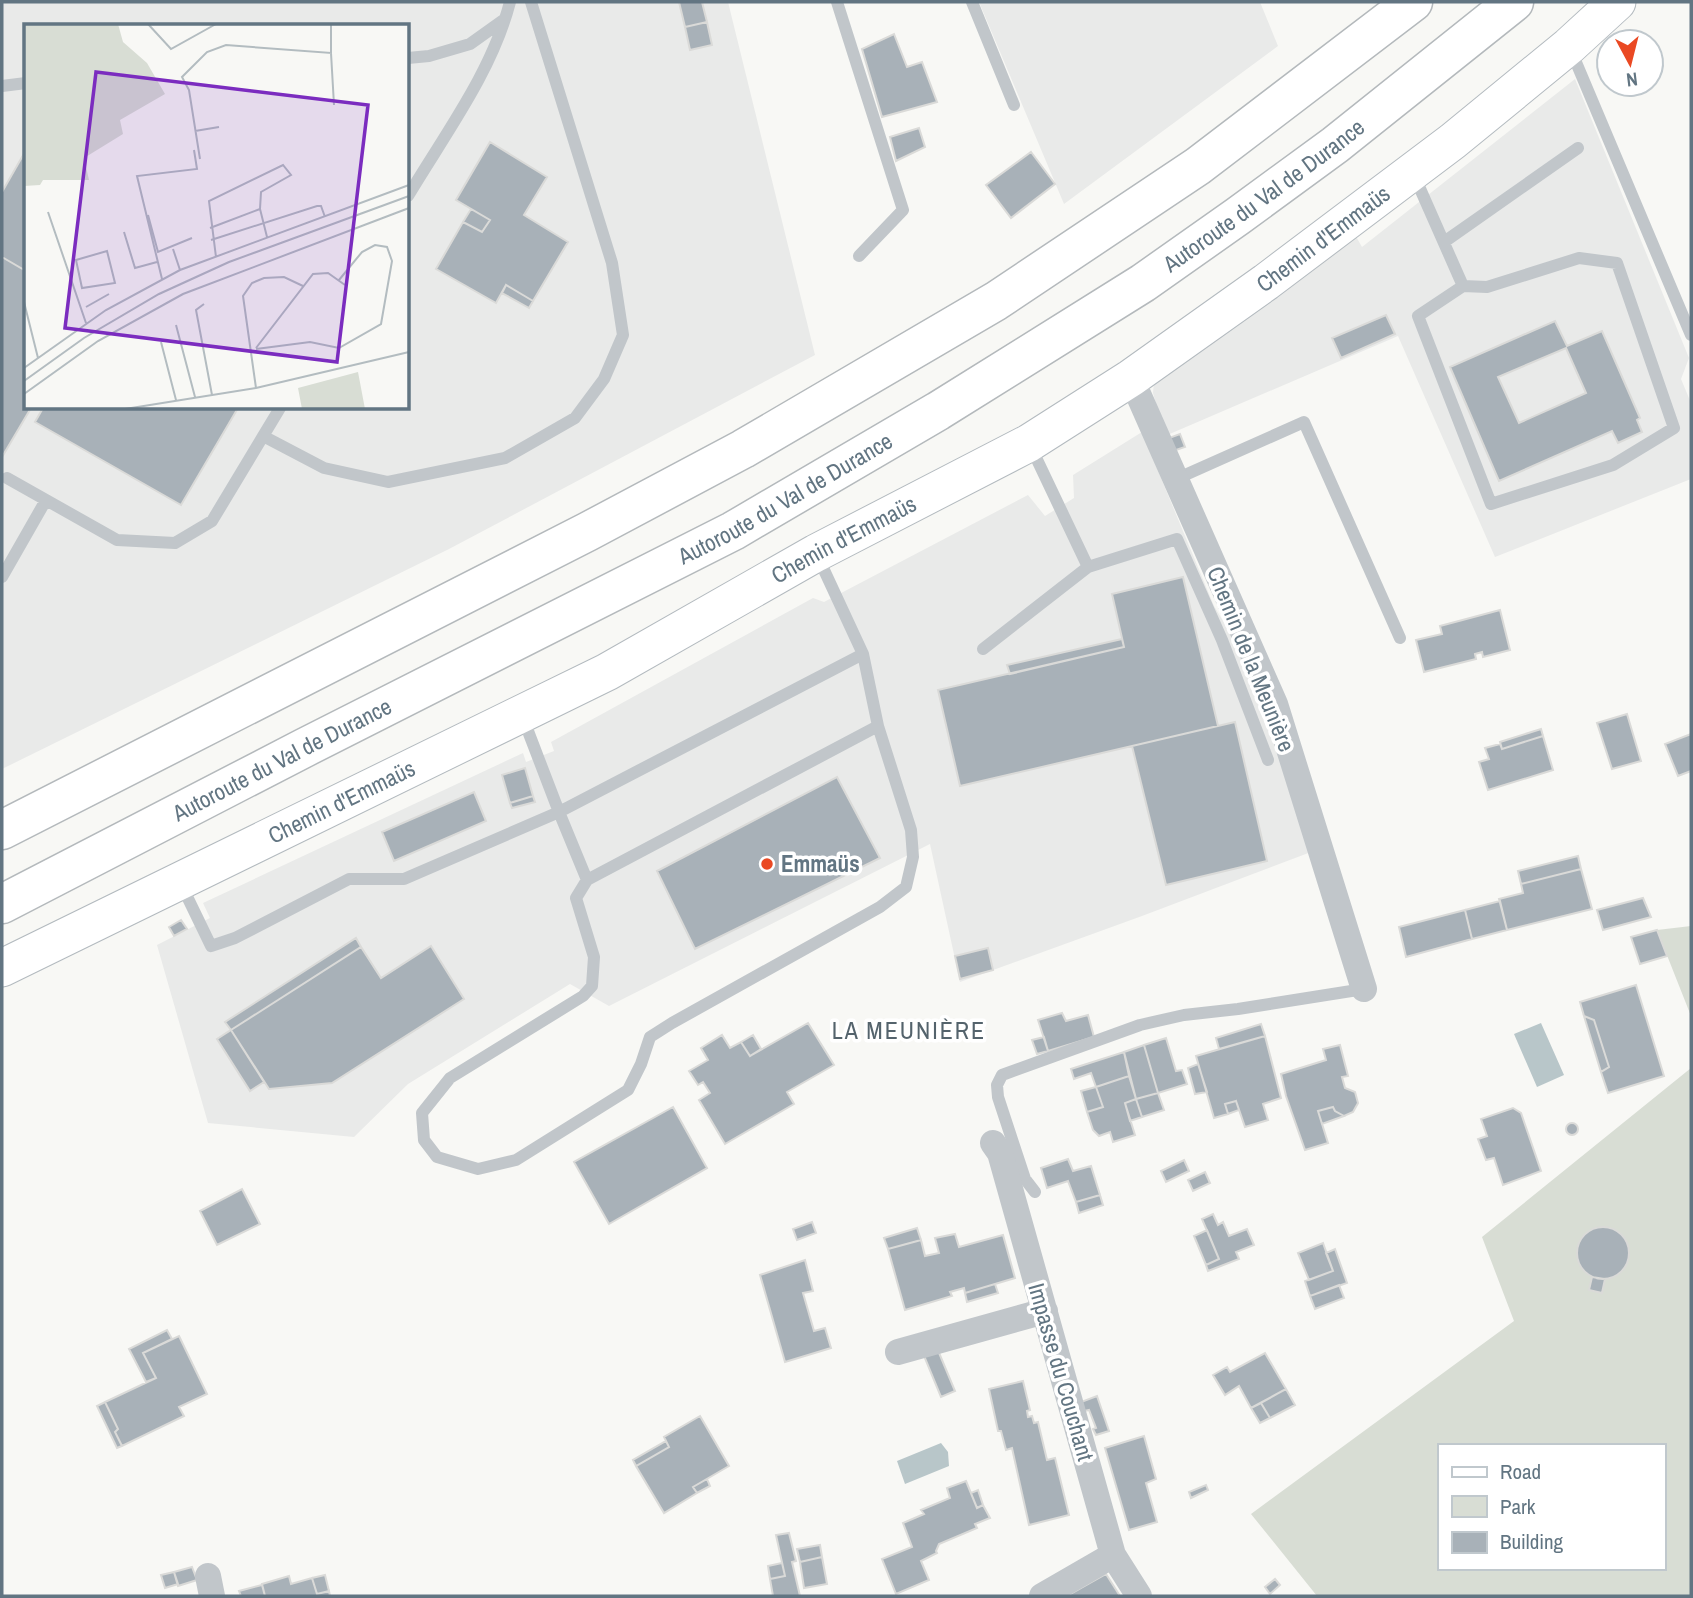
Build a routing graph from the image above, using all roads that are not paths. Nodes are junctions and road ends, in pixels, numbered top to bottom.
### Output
1 (510, 2) edge
2 (531, 2) edge
3 (837, 2) edge
4 (972, 2) edge
5 (1413, 2) edge
6 (1514, 2) edge
7 (1617, 2) edge
8 (505, 19) junction
9 (1569, 46) junction
10 (410, 58) edge
11 (24, 83) edge
12 (2, 86) edge
13 (1014, 105) dead end
14 (1578, 148) dead end
15 (1413, 172) junction
16 (410, 192) edge
17 (1444, 242) junction
18 (859, 256) dead end
19 (1463, 286) junction
20 (1691, 335) edge
21 (1131, 378) junction
22 (279, 410) edge
23 (263, 436) junction
24 (1028, 443) junction
25 (7, 478) dead end
26 (1175, 479) junction
27 (46, 500) junction
28 (816, 553) junction
29 (1088, 567) junction
30 (2, 577) edge
31 (1400, 638) dead end
32 (983, 649) dead end
33 (863, 653) junction
34 (521, 713) junction
35 (878, 726) junction
36 (1268, 760) dead end
37 (558, 812) junction
38 (2, 830) edge
39 (587, 880) junction
40 (179, 881) junction
41 (2, 904) edge
42 (2, 968) edge
43 (1364, 989) joint
44 (993, 1143) dead end
45 (1035, 1192) dead end
46 (1045, 1311) junction
47 (898, 1352) dead end
48 (1113, 1555) junction
49 (1042, 1596) edge
50 (1139, 1596) edge

1 - 8 lane
2 - 23 lane
3 - 18 lane
4 - 13 lane
5 - 38 highway
6 - 41 highway, Autoroute du Val de Durance
7 - 9 street, Chemin d'Emmaüs
8 - 10 lane
8 - 16 lane
9 - 15 street, Chemin d'Emmaüs
9 - 20 lane
11 - 12 lane
14 - 17 lane
15 - 17 lane
15 - 21 street, Chemin d'Emmaüs
17 - 19 lane
19 - 19 lane
21 - 24 street, Chemin d'Emmaüs
21 - 26 street, Chemin de la Meunière
22 - 23 lane
23 - 27 lane
24 - 28 street, Chemin d'Emmaüs
24 - 29 lane
25 - 27 lane
26 - 31 lane
26 - 43 street, Chemin de la Meunière
27 - 30 lane
28 - 33 lane
28 - 34 street, Chemin d'Emmaüs
29 - 32 lane
29 - 36 lane
33 - 35 lane
33 - 37 lane
34 - 37 lane
34 - 40 street, Chemin d'Emmaüs
35 - 39 lane
35 - 39 lane
37 - 39 lane
37 - 40 lane
40 - 42 street, Chemin d'Emmaüs
43 - 45 lane
44 - 46 street, Impasse du Couchant
46 - 47 street
46 - 48 street, Impasse du Couchant
48 - 49 street
48 - 50 street, Impasse du Couchant

